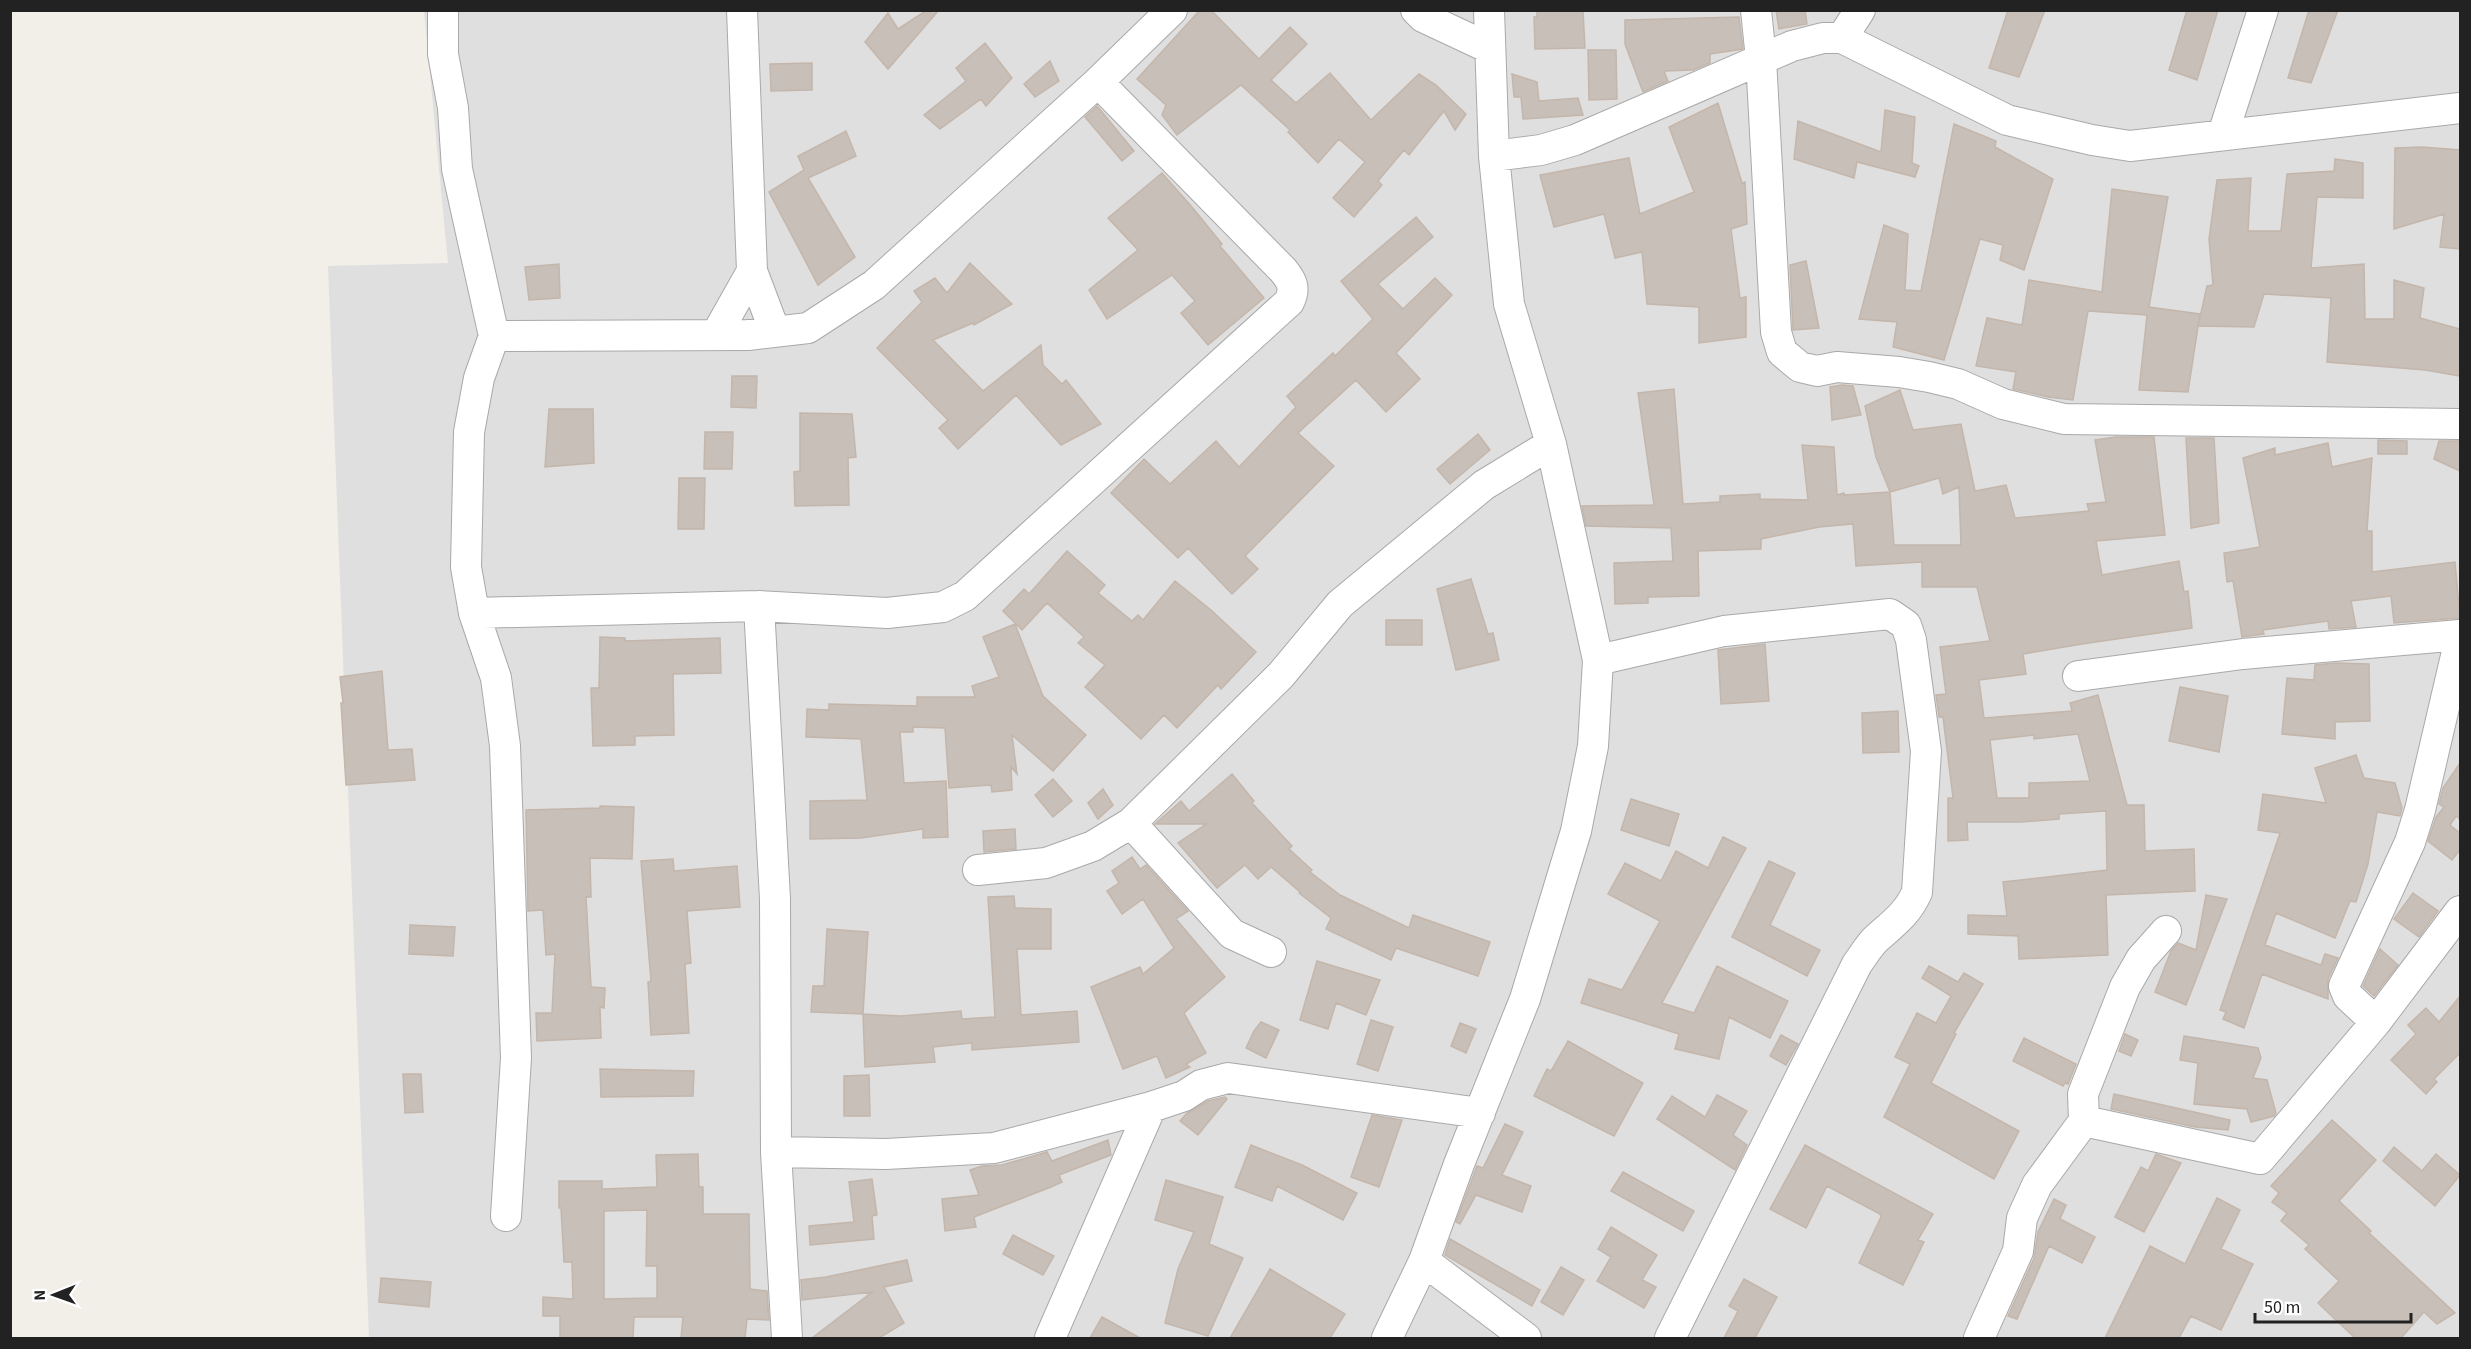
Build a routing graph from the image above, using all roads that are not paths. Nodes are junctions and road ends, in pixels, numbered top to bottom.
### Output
1 (443, 10) edge
2 (742, 10) edge
3 (1172, 10) edge
4 (1416, 10) edge
5 (1489, 10) edge
6 (1756, 10) edge
7 (1860, 10) edge
8 (2263, 10) edge
9 (1842, 38) junction
10 (1489, 48) junction
11 (1761, 59) junction
12 (1098, 82) junction
13 (2460, 108) edge
14 (2223, 134) junction
15 (1494, 156) junction
16 (752, 271) junction
17 (776, 332) junction
18 (716, 335) junction
19 (494, 336) junction
20 (2460, 424) edge
21 (1551, 444) junction
22 (759, 606) junction
23 (474, 613) junction
24 (2460, 637) edge
25 (1598, 660) junction
26 (2078, 676) dead end
27 (1131, 823) junction
28 (978, 870) dead end
29 (2460, 912) edge
30 (2166, 931) dead end
31 (1271, 952) dead end
32 (2376, 1022) junction
33 (1151, 1107) junction
34 (1480, 1113) junction
35 (2084, 1121) junction
36 (776, 1152) junction
37 (506, 1216) dead end
38 (1424, 1261) junction
39 (787, 1338) edge
40 (1050, 1338) edge
41 (1387, 1338) edge
42 (1526, 1338) edge
43 (1670, 1338) edge
44 (1979, 1338) edge

1 - 19 street
2 - 16 street
3 - 12 street
4 - 10 street
5 - 10 street
6 - 11 street
7 - 9 street
8 - 14 street
9 - 11 street
9 - 14 street
10 - 15 street
11 - 15 street
11 - 20 street
12 - 17 street
12 - 22 street
13 - 14 street
15 - 21 street
16 - 17 street
16 - 18 street
17 - 18 street
18 - 19 street
19 - 23 street
21 - 25 street
21 - 27 street
22 - 23 street
22 - 36 street
23 - 37 street
24 - 26 street
24 - 32 street
25 - 34 street
25 - 43 street
27 - 28 street
27 - 31 street
29 - 32 street
30 - 35 street
32 - 35 street
33 - 34 street
33 - 36 street
33 - 40 street
34 - 38 street
35 - 44 street
36 - 39 street
38 - 41 street
38 - 42 street

